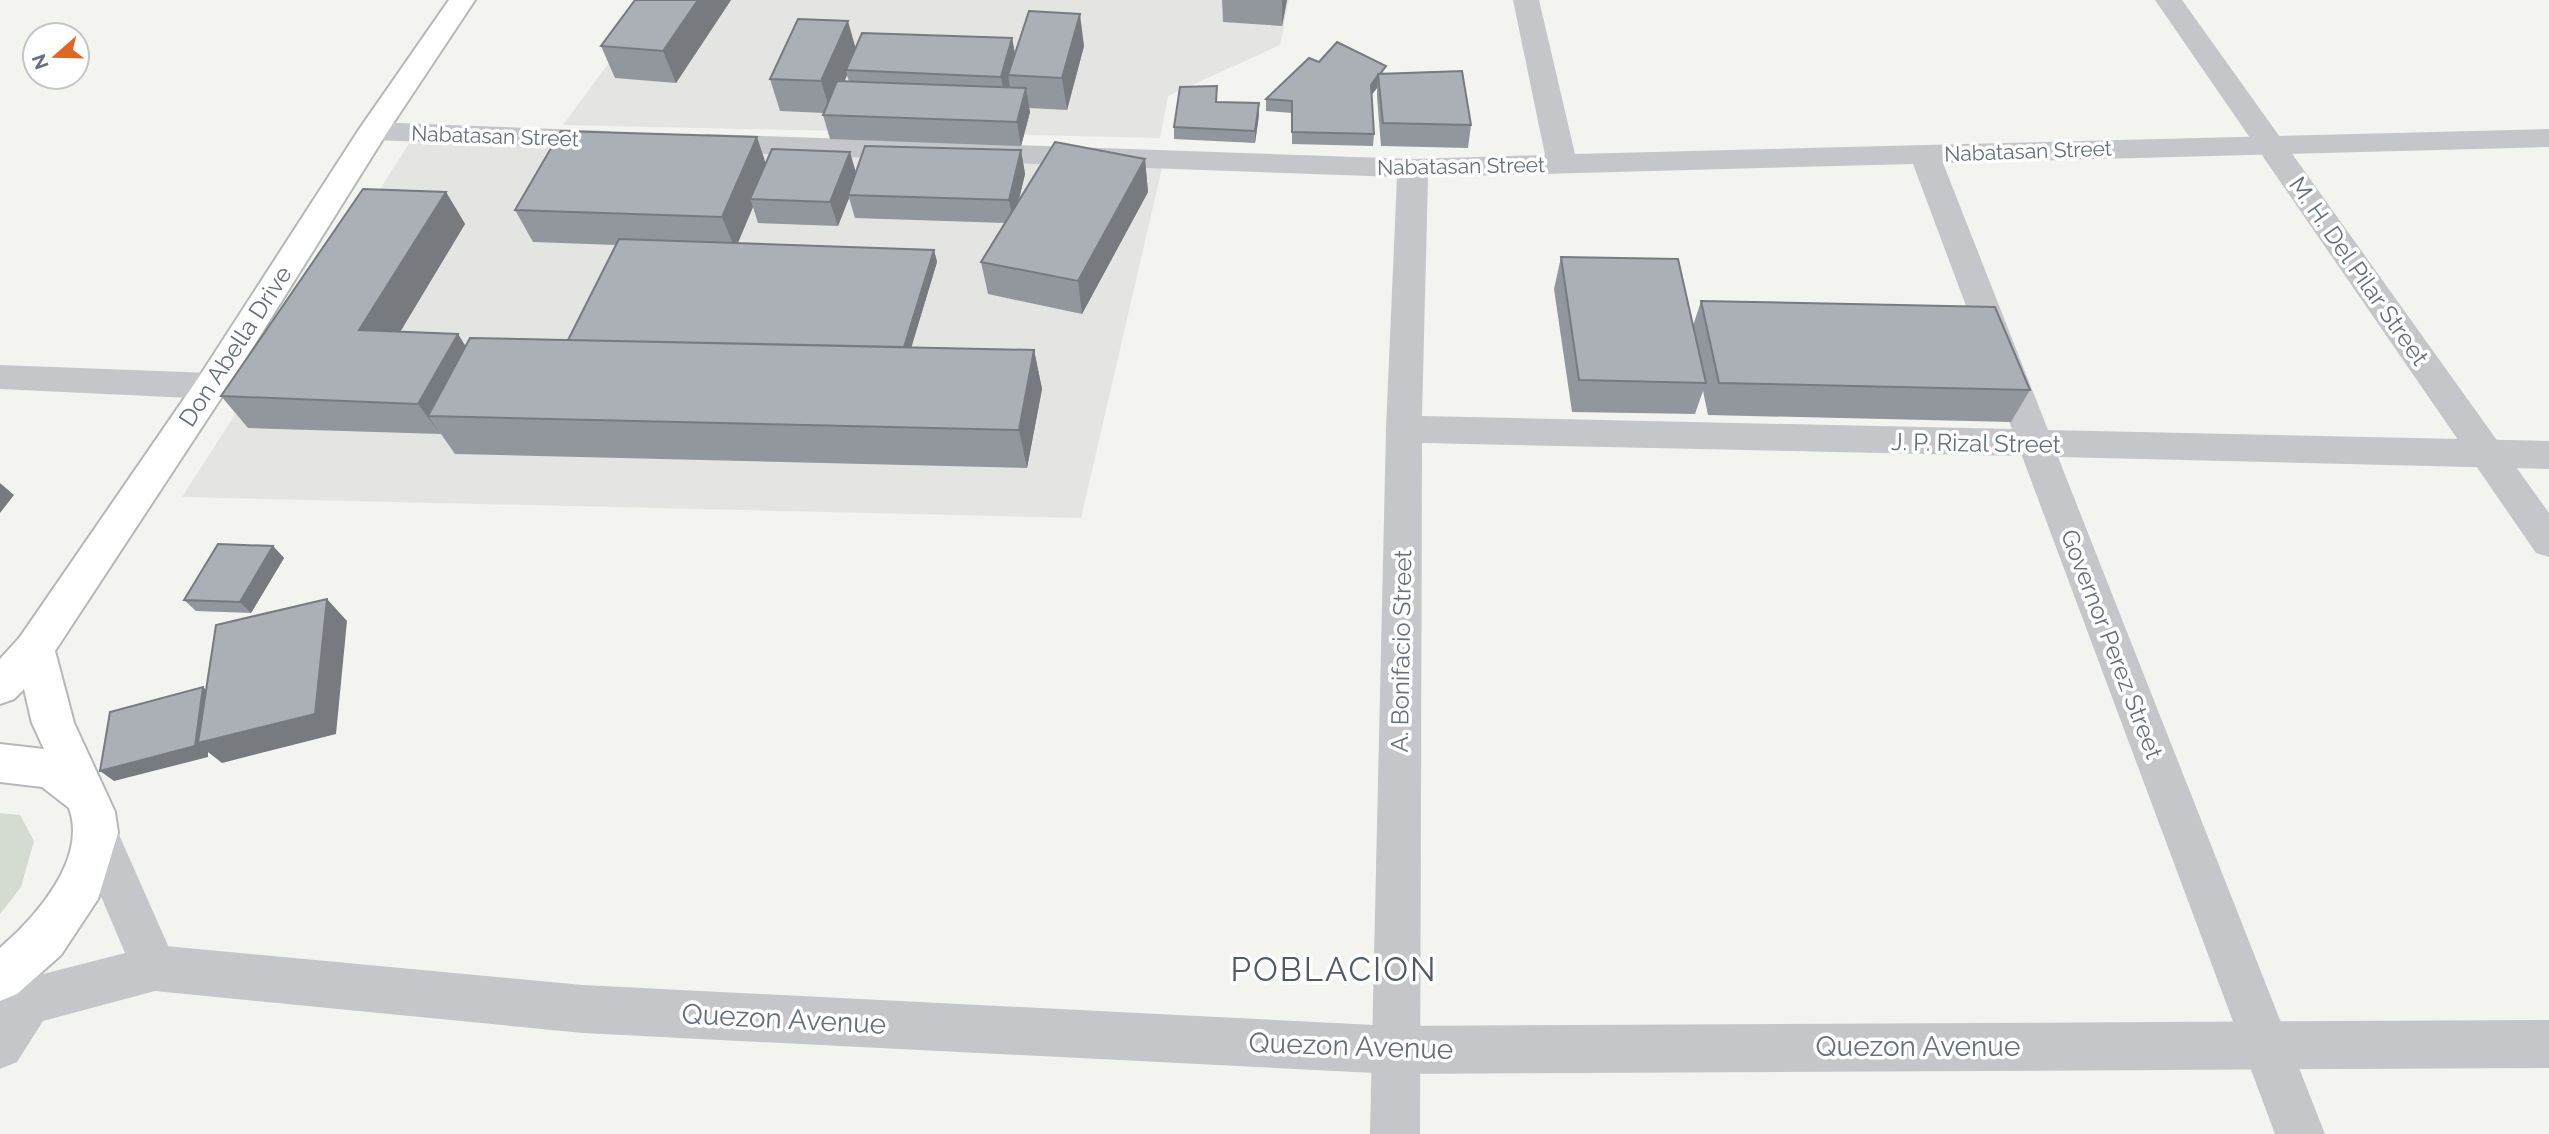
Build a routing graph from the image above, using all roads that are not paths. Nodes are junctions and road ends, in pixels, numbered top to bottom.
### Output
1 (462, 0) edge
2 (1526, 0) edge
3 (2168, 0) edge
4 (373, 131) junction
5 (2549, 138) edge
6 (636, 141) edge
7 (678, 142) edge
8 (2269, 144) junction
9 (1924, 154) junction
10 (1562, 164) junction
11 (1413, 168) junction
12 (0, 377) edge
13 (211, 386) junction
14 (1404, 429) junction
15 (2036, 445) junction
16 (2487, 454) junction
17 (2549, 455) edge
18 (2549, 542) edge
19 (34, 649) junction
20 (0, 687) edge
21 (0, 763) edge
22 (90, 814) junction
23 (155, 968) junction
24 (9, 997) edge
25 (2266, 1044) junction
26 (2549, 1044) edge
27 (0, 1045) edge
28 (1395, 1050) junction
29 (1395, 1134) edge
30 (2300, 1134) edge

1 - 4 main road, Don Abella Drive
2 - 10 street
3 - 8 street, M. H. Del Pilar Street
4 - 6 street, Nabatasan Street
4 - 13 main road, Don Abella Drive
5 - 8 street, Nabatasan Street
7 - 11 street, Nabatasan Street
8 - 9 street, Nabatasan Street
8 - 16 street, M. H. Del Pilar Street
9 - 10 street, Nabatasan Street
9 - 15 street, Governor Perez Street
10 - 11 street, Nabatasan Street
11 - 14 street, A. Bonifacio Street
12 - 13 street
13 - 19 main road, Don Abella Drive
14 - 15 street, J. P. Rizal Street
14 - 28 street, A. Bonifacio Street
15 - 16 street, J. P. Rizal Street
15 - 25 street, Governor Perez Street
16 - 17 street, J. P. Rizal Street
16 - 18 street, M. H. Del Pilar Street
19 - 20 main road, Don Abella Drive
19 - 22 main road
21 - 22 main road
22 - 23 street
22 - 24 main road
23 - 24 street, Quezon Avenue
23 - 28 street, Quezon Avenue
24 - 27 street
25 - 26 street, Quezon Avenue
25 - 28 street, Quezon Avenue
25 - 30 street, Governor Perez Street
28 - 29 street, A. Bonifacio Street

